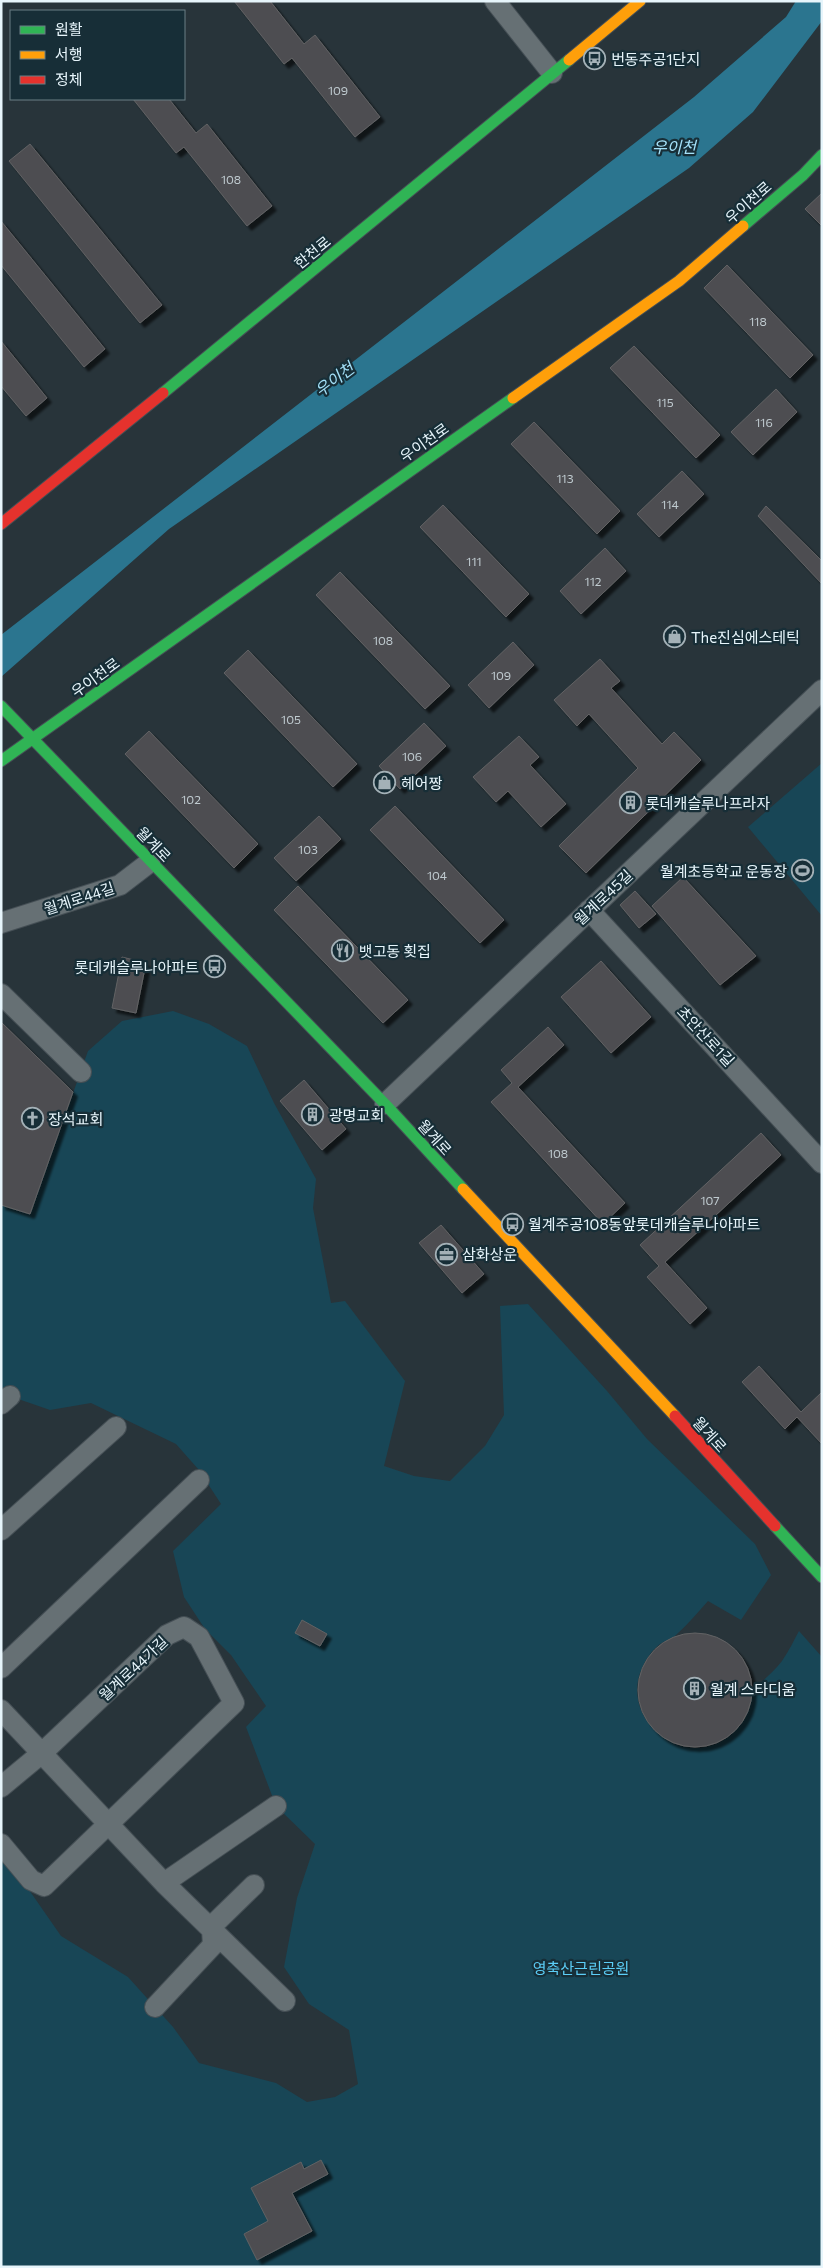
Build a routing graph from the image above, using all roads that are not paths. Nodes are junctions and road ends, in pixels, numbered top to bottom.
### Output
1 (495, 1) edge
2 (640, 1) edge
3 (552, 73) junction
4 (822, 155) edge
5 (1, 524) edge
6 (822, 690) edge
7 (1, 706) edge
8 (33, 740) junction
9 (1, 761) edge
10 (150, 862) junction
11 (589, 910) junction
12 (1, 923) edge
13 (1, 994) edge
14 (81, 1072) dead end
15 (385, 1104) junction
16 (822, 1163) edge
17 (116, 1427) dead end
18 (199, 1480) dead end
19 (1, 1530) edge
20 (822, 1577) edge
21 (1, 1668) edge
22 (1, 1710) edge
23 (42, 1753) junction
24 (1, 1787) edge
25 (276, 1806) dead end
26 (108, 1824) junction
27 (1, 1844) edge
28 (164, 1883) junction
29 (254, 1885) dead end
30 (212, 1930) junction
31 (285, 2002) dead end
32 (155, 2007) dead end

1 - 3 street
2 - 3 main road, 한천로
3 - 5 main road, 한천로
4 - 8 main road, 우이천로
6 - 11 street, 월계로45길
7 - 8 main road, 월계로
8 - 9 main road, 우이천로
8 - 10 main road, 월계로
10 - 12 street, 월계로44길
10 - 15 main road, 월계로
11 - 15 street, 월계로45길
11 - 16 street, 초안산로1길
13 - 14 street
15 - 20 main road, 월계로
17 - 19 street
18 - 21 street
22 - 23 street
23 - 24 street
23 - 26 street
23 - 26 street, 월계로44가길
25 - 28 street
26 - 27 street
26 - 28 street
28 - 30 street
29 - 30 street
30 - 31 street
30 - 32 street

